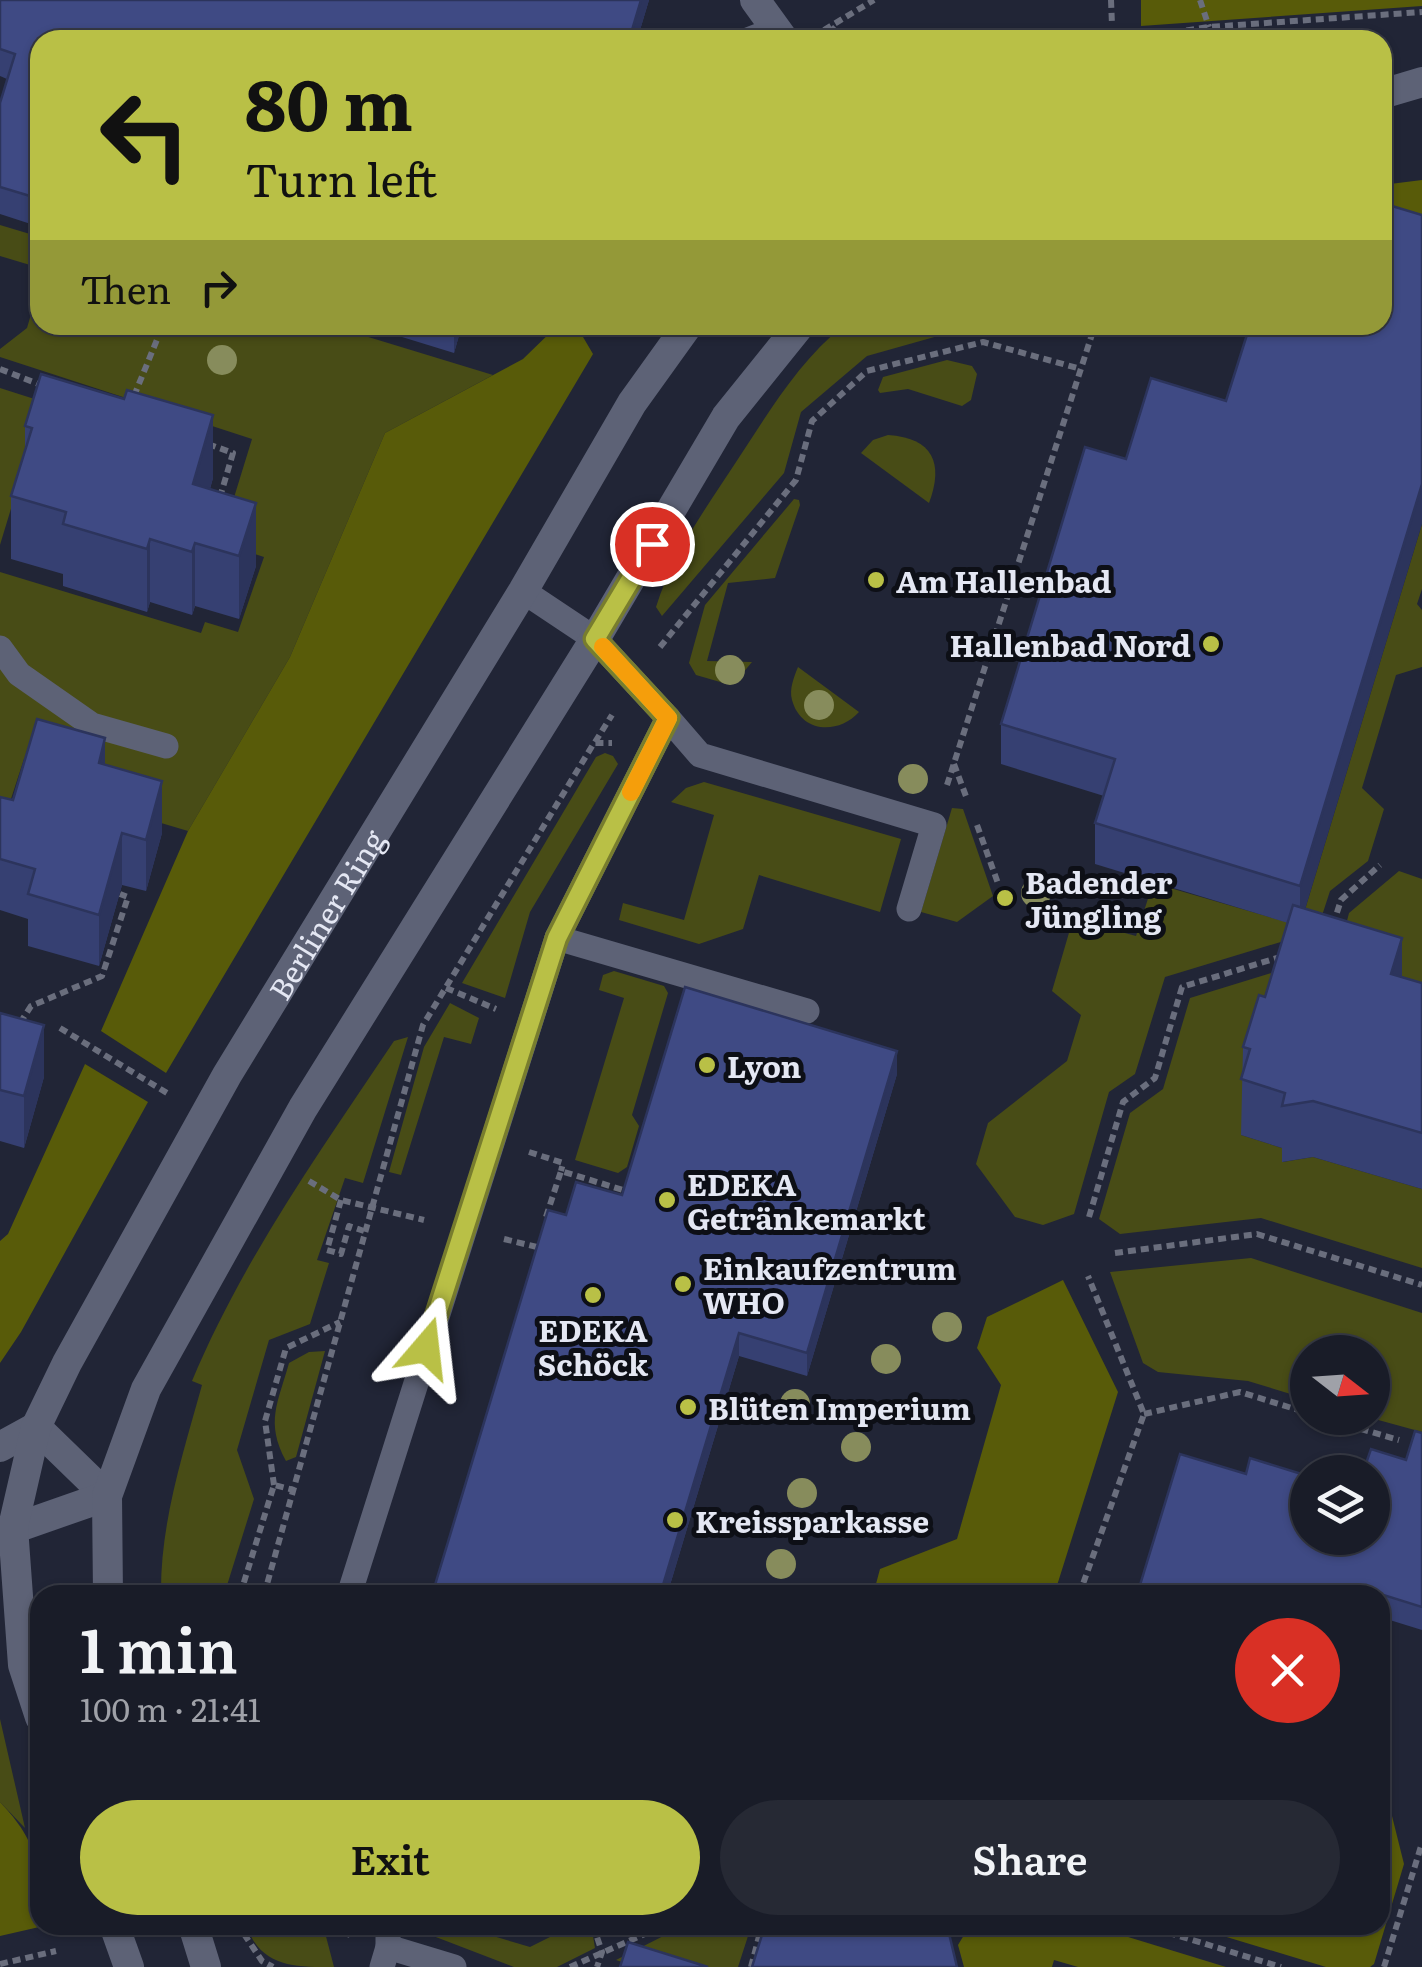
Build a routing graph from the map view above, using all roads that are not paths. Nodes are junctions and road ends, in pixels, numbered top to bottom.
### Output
1 (755, 0) edge
2 (767, 30) edge
3 (1392, 80) edge
4 (1422, 81) edge
5 (1392, 91) edge
6 (681, 335) edge
7 (792, 335) edge
8 (523, 591) junction
9 (595, 639) junction
10 (0, 648) edge
11 (668, 718) junction
12 (166, 746) dead end
13 (910, 909) dead end
14 (557, 938) junction
15 (807, 1011) dead end
16 (36, 1427) junction
17 (0, 1447) edge
18 (107, 1496) junction
19 (6, 1530) edge
20 (108, 1585) edge
21 (352, 1585) edge
22 (30, 1686) edge
23 (118, 1935) edge
24 (195, 1935) edge
25 (386, 1946) edge
26 (129, 1967) edge
27 (206, 1967) edge
28 (454, 1967) edge

1 - 2 street
3 - 4 street
4 - 5 street
6 - 8 street, Berliner Ring
7 - 9 street
8 - 9 lane
8 - 16 street, Berliner Ring
9 - 11 lane
9 - 18 street
10 - 12 lane
11 - 13 lane
11 - 14 lane
14 - 15 lane
14 - 21 lane
16 - 17 street
16 - 18 street
16 - 19 street, Berliner Ring
18 - 19 street
18 - 20 street
19 - 22 street, Berliner Ring
23 - 26 street
24 - 27 street
25 - 28 lane

